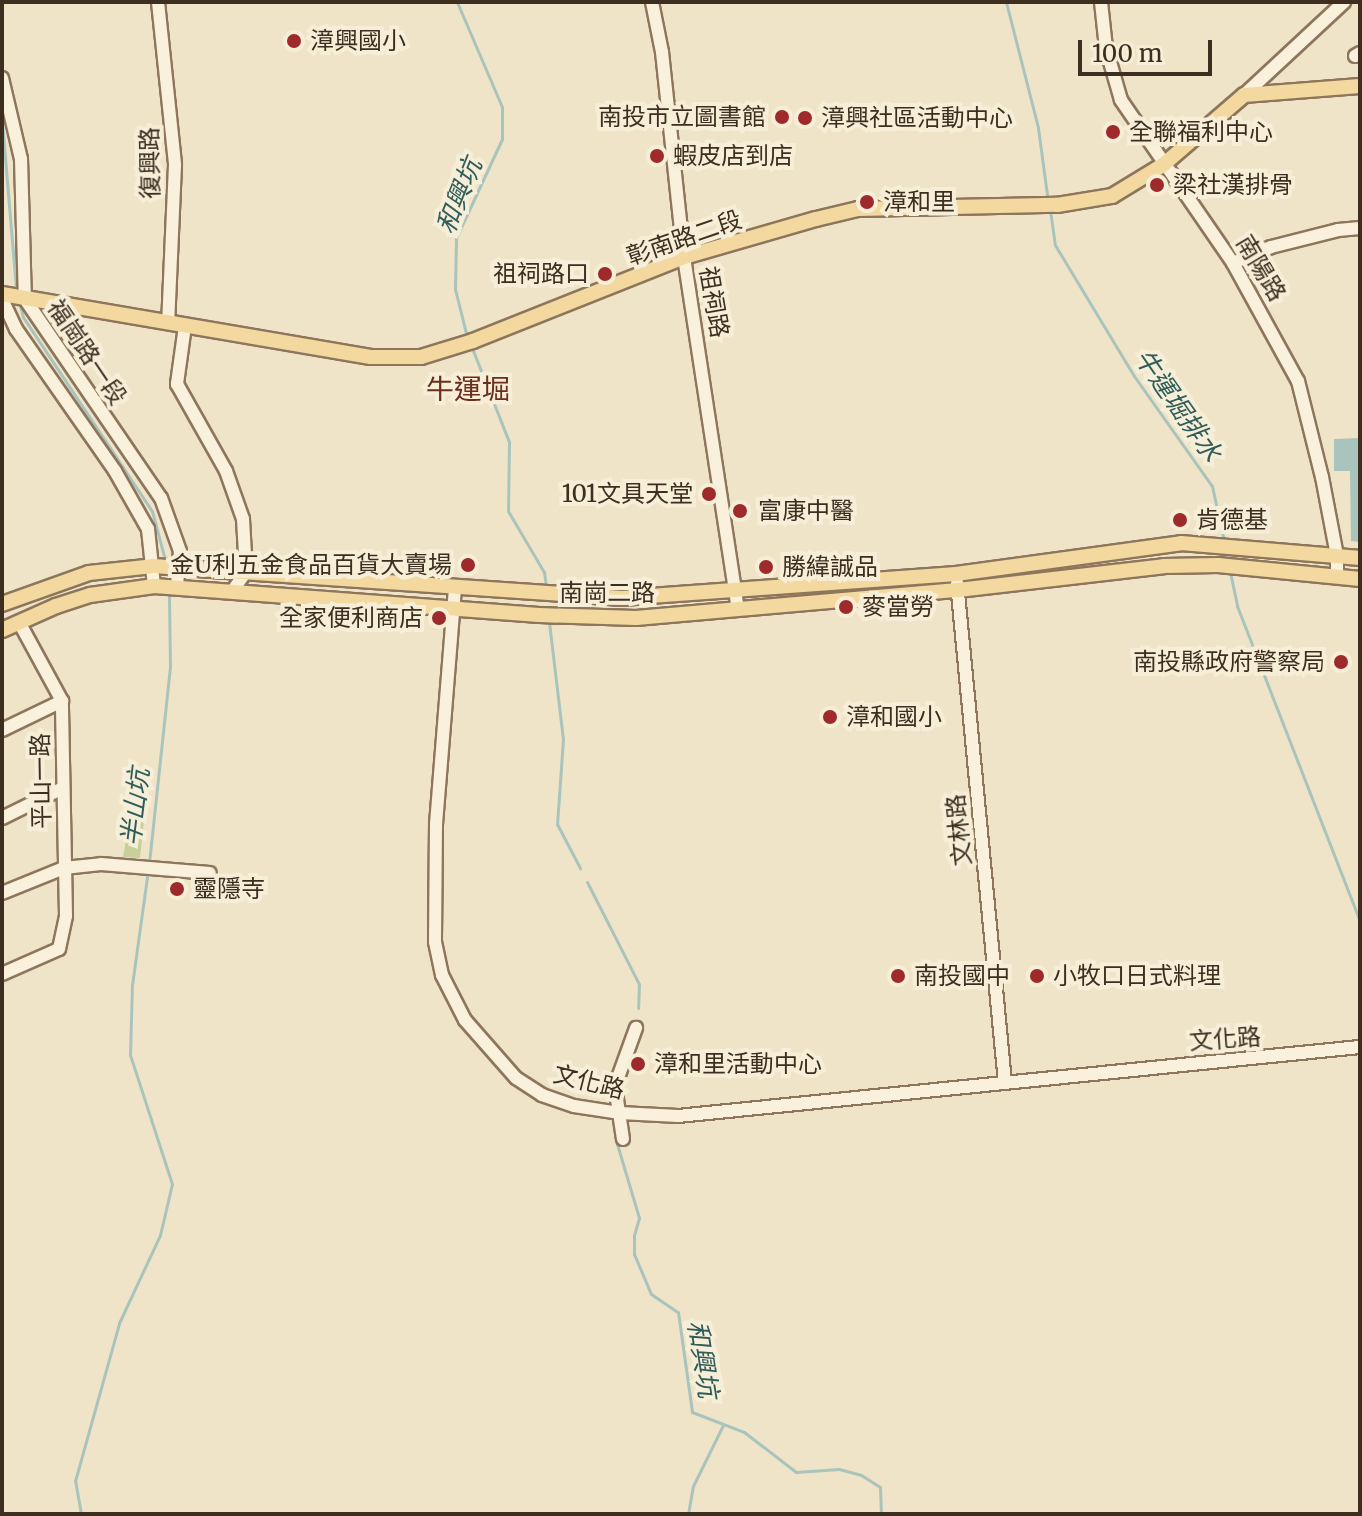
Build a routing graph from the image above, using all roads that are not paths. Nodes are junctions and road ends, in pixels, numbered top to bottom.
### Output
1 (158, 2) edge
2 (652, 2) edge
3 (1101, 2) edge
4 (1344, 2) edge
5 (2, 78) edge
6 (1360, 86) edge
7 (1244, 95) junction
8 (1163, 165) junction
9 (1360, 228) edge
10 (684, 257) junction
11 (1233, 263) junction
12 (11, 297) edge
13 (168, 323) junction
14 (185, 326) junction
15 (1337, 556) junction
16 (1360, 558) edge
17 (153, 566) junction
18 (180, 566) junction
19 (246, 572) junction
20 (956, 574) junction
21 (1337, 577) junction
22 (1360, 579) edge
23 (154, 586) junction
24 (177, 586) junction
25 (455, 588) junction
26 (958, 590) junction
27 (232, 591) junction
28 (735, 593) junction
29 (2, 604) edge
30 (454, 607) junction
31 (738, 609) junction
32 (19, 622) junction
33 (2, 630) edge
34 (62, 701) junction
35 (2, 730) edge
36 (63, 788) junction
37 (2, 818) edge
38 (64, 868) junction
39 (210, 873) dead end
40 (2, 893) edge
41 (2, 974) edge
42 (636, 1028) dead end
43 (1360, 1047) edge
44 (1005, 1082) junction
45 (620, 1113) junction
46 (623, 1139) dead end

1 - 13 street, 復興路
2 - 10 street, 祖祠路
3 - 8 street, 南陽路
4 - 7 street
5 - 12 street, 福崗路一段
6 - 7 main road
7 - 8 main road, 彰南路二段
8 - 10 main road, 彰南路二段
8 - 11 street, 南陽路
9 - 11 street
10 - 14 main road, 彰南路二段
10 - 28 street, 祖祠路
11 - 15 street, 南陽路
12 - 13 main road, 彰南路二段
12 - 17 street, 福崗路一段
12 - 18 street, 福崗路一段
13 - 14 main road, 彰南路二段
14 - 19 street
15 - 16 main road
15 - 20 main road, 南崗二路
15 - 21 street, 南陽路
17 - 18 main road, 南崗二路
17 - 23 street, 福崗路一段
17 - 29 main road, 南崗二路
18 - 19 main road, 南崗二路
18 - 24 street, 福崗路一段
19 - 25 main road, 南崗二路
19 - 27 street
20 - 26 street, 文林路
20 - 28 main road, 南崗二路
21 - 22 main road
21 - 26 main road, 南崗二路
23 - 24 main road, 南崗二路
23 - 32 main road, 南崗二路
24 - 27 main road, 南崗二路
25 - 28 main road, 南崗二路
25 - 30 street, 文化路
26 - 31 main road, 南崗二路
26 - 44 street, 文林路
27 - 30 main road, 南崗二路
28 - 31 street, 祖祠路
30 - 31 main road, 南崗二路
30 - 45 street, 文化路
32 - 33 main road, 南崗二路
32 - 34 street, 平山一路
34 - 35 street
34 - 36 street, 平山一路
36 - 37 street
36 - 38 street, 平山一路
38 - 39 street
38 - 40 street
38 - 41 street, 平山一路
42 - 45 street
43 - 44 street, 文化路
44 - 45 street, 文化路
45 - 46 street

